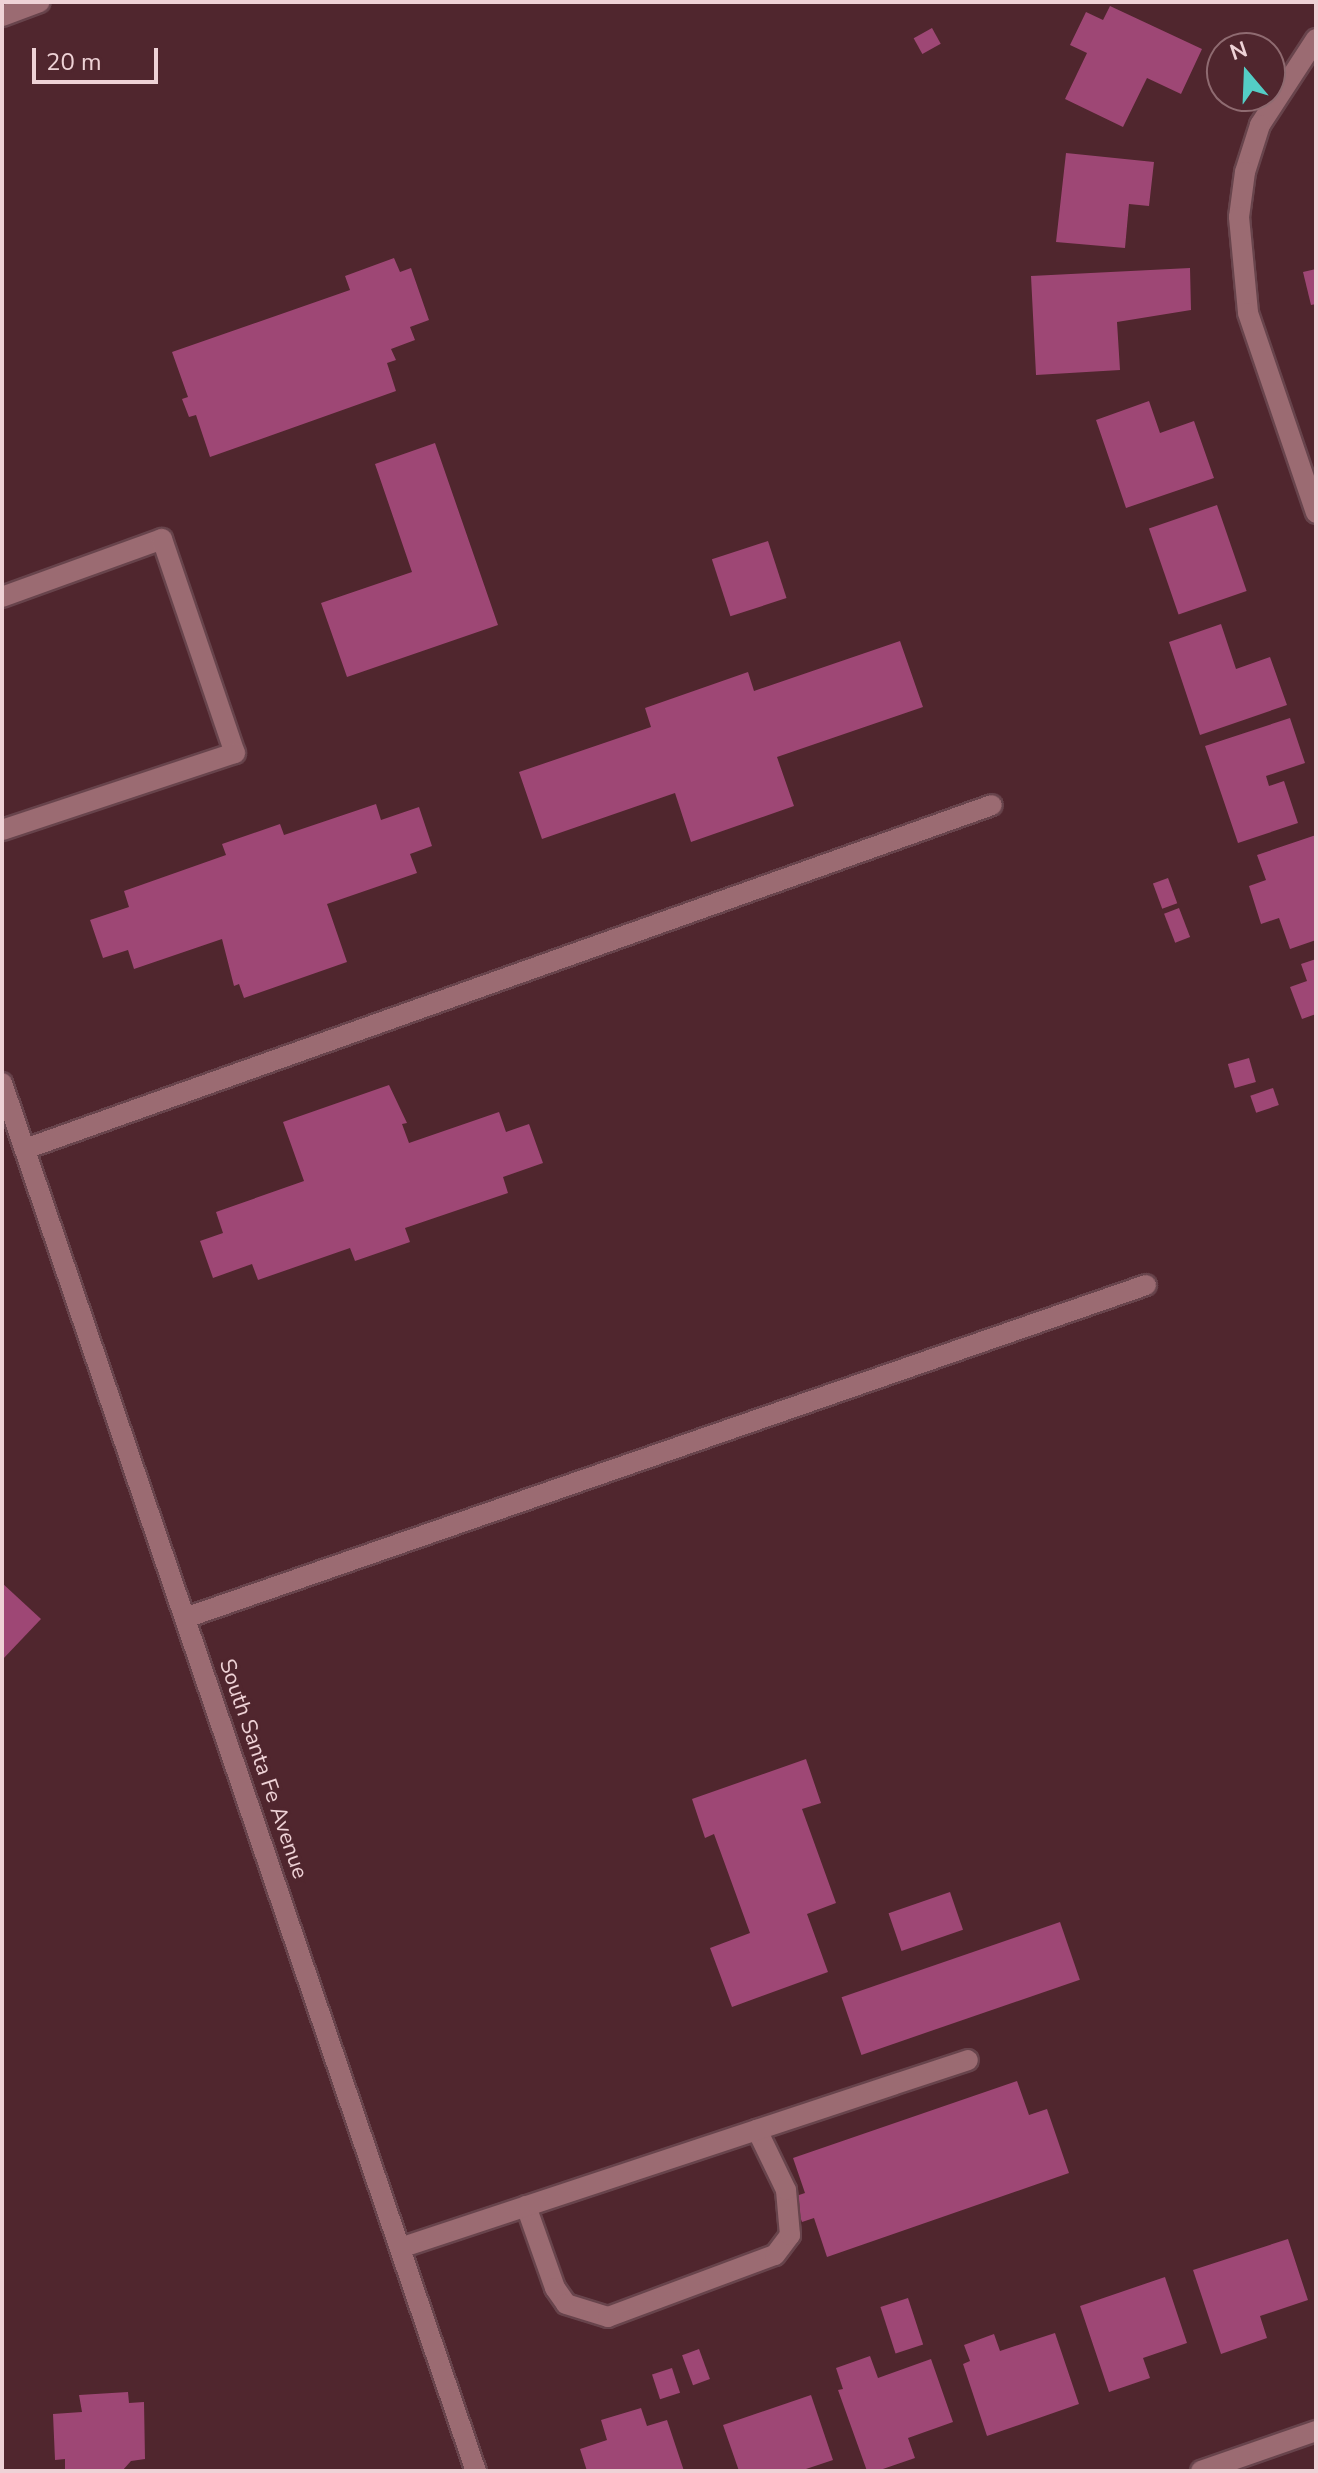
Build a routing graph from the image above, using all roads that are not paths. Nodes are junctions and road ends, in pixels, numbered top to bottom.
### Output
1 (40, 2) edge
2 (2, 16) edge
3 (1316, 39) edge
4 (1316, 513) edge
5 (2, 597) edge
6 (992, 805) dead end
7 (2, 830) edge
8 (2, 1083) edge
9 (25, 1149) junction
10 (1146, 1285) dead end
11 (185, 1618) junction
12 (968, 2060) dead end
13 (757, 2130) junction
14 (526, 2206) junction
15 (400, 2248) junction
16 (1316, 2431) edge
17 (476, 2471) edge
18 (1201, 2471) edge

1 - 2 street
3 - 4 street
5 - 7 street
6 - 9 street
8 - 9 street, South Santa Fe Avenue
9 - 11 street, South Santa Fe Avenue
10 - 11 street
11 - 15 street, South Santa Fe Avenue
12 - 13 street
13 - 14 street
13 - 14 street
14 - 15 street
15 - 17 street, South Santa Fe Avenue
16 - 18 street

